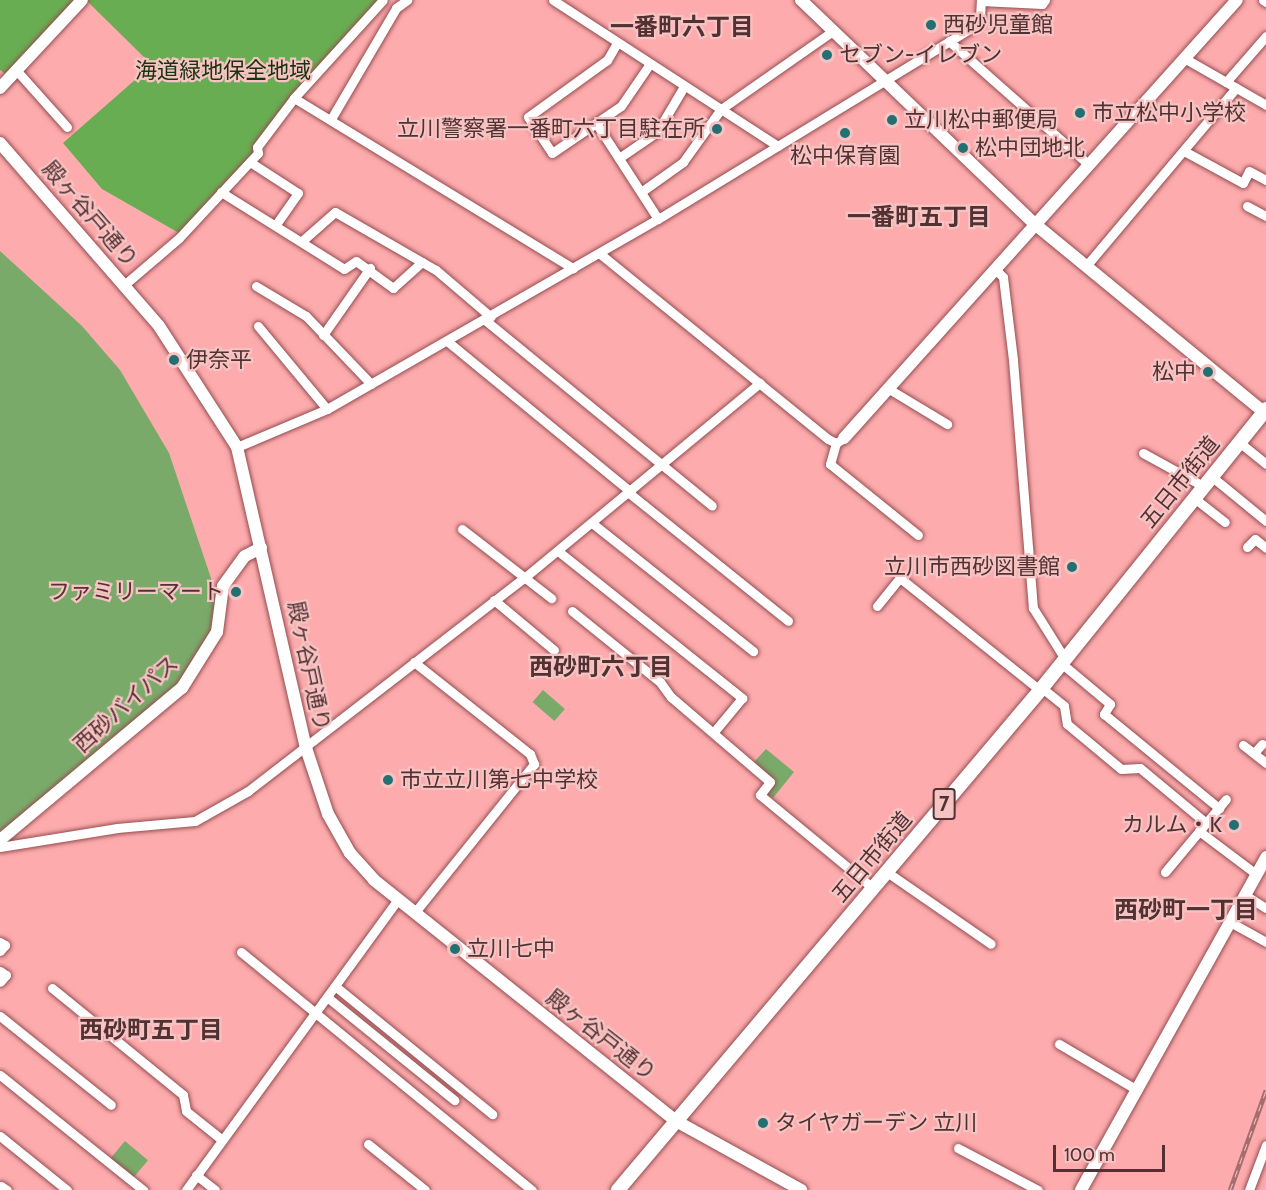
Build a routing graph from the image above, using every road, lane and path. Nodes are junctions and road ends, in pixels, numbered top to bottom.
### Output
1 (82, 0) edge
2 (407, 0) edge
3 (553, 0) edge
4 (801, 0) edge
5 (981, 0) edge
6 (1045, 0) edge
7 (1237, 0) edge
8 (379, 1) edge
9 (1031, 2) edge
10 (833, 31) junction
11 (1266, 36) edge
12 (949, 41) junction
13 (617, 43) junction
14 (1185, 58) junction
15 (649, 65) junction
16 (17, 71) junction
17 (884, 80) junction
18 (1226, 82) junction
19 (0, 88) edge
20 (683, 88) junction
21 (1236, 88) junction
22 (1266, 93) edge
23 (294, 98) junction
24 (1263, 103) edge
25 (721, 109) junction
26 (331, 119) junction
27 (596, 123) junction
28 (67, 127) dead end
29 (0, 143) edge
30 (778, 146) junction
31 (1184, 151) junction
32 (619, 158) junction
33 (250, 162) junction
34 (1089, 165) junction
35 (1266, 180) edge
36 (221, 192) junction
37 (641, 192) junction
38 (1247, 206) dead end
39 (1266, 216) edge
40 (658, 219) junction
41 (276, 225) junction
42 (1036, 225) junction
43 (302, 241) junction
44 (599, 253) junction
45 (422, 262) junction
46 (1086, 266) junction
47 (370, 268) junction
48 (573, 268) junction
49 (996, 270) junction
50 (124, 285) junction
51 (256, 286) dead end
52 (488, 319) junction
53 (258, 326) dead end
54 (324, 335) junction
55 (447, 341) junction
56 (760, 383) junction
57 (371, 384) junction
58 (889, 389) junction
59 (327, 409) junction
60 (1265, 411) edge
61 (947, 424) dead end
62 (840, 440) junction
63 (1239, 442) junction
64 (237, 447) junction
65 (1143, 453) dead end
66 (1266, 464) edge
67 (663, 466) junction
68 (1207, 481) junction
69 (630, 493) junction
70 (1194, 498) junction
71 (712, 506) dead end
72 (1266, 521) edge
73 (1225, 522) dead end
74 (592, 523) junction
75 (462, 528) dead end
76 (918, 535) dead end
77 (1247, 547) dead end
78 (261, 548) junction
79 (1266, 548) edge
80 (558, 550) junction
81 (524, 578) junction
82 (551, 598) dead end
83 (494, 600) junction
84 (877, 606) dead end
85 (572, 611) dead end
86 (788, 621) dead end
87 (554, 650) dead end
88 (753, 651) dead end
89 (1063, 661) junction
90 (414, 662) junction
91 (1041, 689) junction
92 (713, 732) junction
93 (1262, 744) dead end
94 (1243, 745) dead end
95 (306, 748) junction
96 (1254, 753) junction
97 (1266, 763) edge
98 (1226, 799) dead end
99 (1219, 808) junction
100 (1203, 827) junction
101 (0, 840) edge
102 (0, 848) edge
103 (1266, 857) edge
104 (887, 872) junction
105 (1165, 872) dead end
106 (1256, 874) junction
107 (873, 888) junction
108 (1245, 895) junction
109 (398, 899) junction
110 (1266, 908) edge
111 (415, 912) junction
112 (1230, 922) junction
113 (0, 942) edge
114 (1266, 942) edge
115 (991, 944) dead end
116 (0, 951) edge
117 (241, 952) dead end
118 (0, 971) edge
119 (0, 982) edge
120 (335, 986) junction
121 (52, 988) dead end
122 (327, 997) junction
123 (315, 1014) junction
124 (0, 1016) edge
125 (1059, 1044) dead end
126 (440, 1072) junction
127 (0, 1075) edge
128 (432, 1082) junction
129 (1137, 1090) junction
130 (454, 1101) dead end
131 (111, 1105) dead end
132 (492, 1114) dead end
133 (676, 1121) junction
134 (0, 1136) edge
135 (221, 1139) junction
136 (368, 1144) dead end
137 (1266, 1145) edge
138 (958, 1148) dead end
139 (196, 1175) junction
140 (1255, 1175) junction
141 (1266, 1179) edge
142 (1, 1186) edge
143 (7, 1190) edge
144 (67, 1190) edge
145 (143, 1190) edge
146 (186, 1190) edge
147 (215, 1190) edge
148 (424, 1190) edge
149 (532, 1190) edge
150 (618, 1190) edge
151 (801, 1190) edge
152 (1038, 1190) edge
153 (1081, 1190) edge
154 (1249, 1190) edge

1 - 16 street
2 - 26 street
3 - 13 street
4 - 10 street
5 - 9 street
5 - 12 street
6 - 9 street
7 - 14 street
8 - 23 street
10 - 17 street
10 - 25 street
11 - 18 street
12 - 17 street
12 - 34 street
13 - 15 street
13 - 27 street
14 - 18 street
14 - 34 street
15 - 20 street
15 - 27 street
16 - 19 street
16 - 28 street
17 - 30 street
17 - 42 street
18 - 21 street
20 - 25 street
20 - 32 street
21 - 24 street
21 - 31 street
22 - 24 street
23 - 26 street
23 - 33 street
25 - 30 street
25 - 37 street
26 - 48 street
27 - 32 street
29 - 50 street, 殿ヶ谷戸通り
30 - 40 street
31 - 35 street
31 - 46 street
32 - 37 street
33 - 36 street
33 - 41 street
34 - 42 street
36 - 41 street
36 - 50 street
37 - 40 street
38 - 39 street
40 - 44 street
41 - 43 street
42 - 46 street
42 - 49 street
43 - 45 street
43 - 47 street
44 - 48 street
44 - 56 street
45 - 47 street
45 - 52 street
46 - 60 street
47 - 54 street
48 - 52 street
49 - 58 street
49 - 89 street
50 - 64 street, 殿ヶ谷戸通り
51 - 54 street
52 - 55 street
52 - 67 street
53 - 59 street
54 - 57 street
55 - 57 street
55 - 69 street
56 - 62 street
56 - 67 street
57 - 59 street
58 - 61 street
58 - 62 street
59 - 64 street
60 - 63 main road, 五日市街道 / 7
62 - 76 street
63 - 66 street
63 - 68 main road, 五日市街道 / 7
64 - 78 street, 殿ヶ谷戸通り
65 - 68 street
67 - 69 street
67 - 71 street
68 - 70 main road, 五日市街道 / 7
68 - 72 street
69 - 74 street
69 - 86 street
70 - 73 street
70 - 89 main road, 五日市街道 / 7
74 - 80 street
74 - 88 street
75 - 81 street
77 - 79 street
78 - 95 street, 殿ヶ谷戸通り
78 - 101 street, 西砂バイパス
80 - 81 street
80 - 92 street
81 - 82 street
81 - 83 street
83 - 87 street
83 - 90 street
84 - 91 street
85 - 92 street
89 - 91 main road, 五日市街道 / 7
89 - 99 street
90 - 95 street
90 - 111 street
91 - 100 street
91 - 104 main road, 五日市街道 / 7
92 - 107 street
93 - 96 street
94 - 96 street
95 - 102 street
95 - 109 street, 殿ヶ谷戸通り
96 - 97 street
98 - 99 street
99 - 100 street
100 - 105 street
100 - 106 street
103 - 106 street
104 - 107 main road, 五日市街道 / 7
104 - 115 street
106 - 108 street
107 - 133 main road, 五日市街道 / 7
108 - 110 street
108 - 112 street
109 - 111 street, 殿ヶ谷戸通り
109 - 120 street
111 - 133 street, 殿ヶ谷戸通り
112 - 114 street
112 - 129 street
113 - 116 street
117 - 123 street
118 - 119 street
120 - 122 street
120 - 126 street
121 - 135 street
122 - 123 street
122 - 128 street
123 - 135 street
123 - 149 street
124 - 131 street
125 - 129 street
126 - 128 street
126 - 132 street
127 - 145 street
128 - 130 street
129 - 153 street
133 - 150 main road, 五日市街道 / 7
133 - 151 street, 殿ヶ谷戸通り
134 - 144 street
135 - 139 street
136 - 148 street
137 - 140 street
138 - 152 street
139 - 146 street
139 - 147 street
140 - 141 street
140 - 154 street
142 - 143 street

